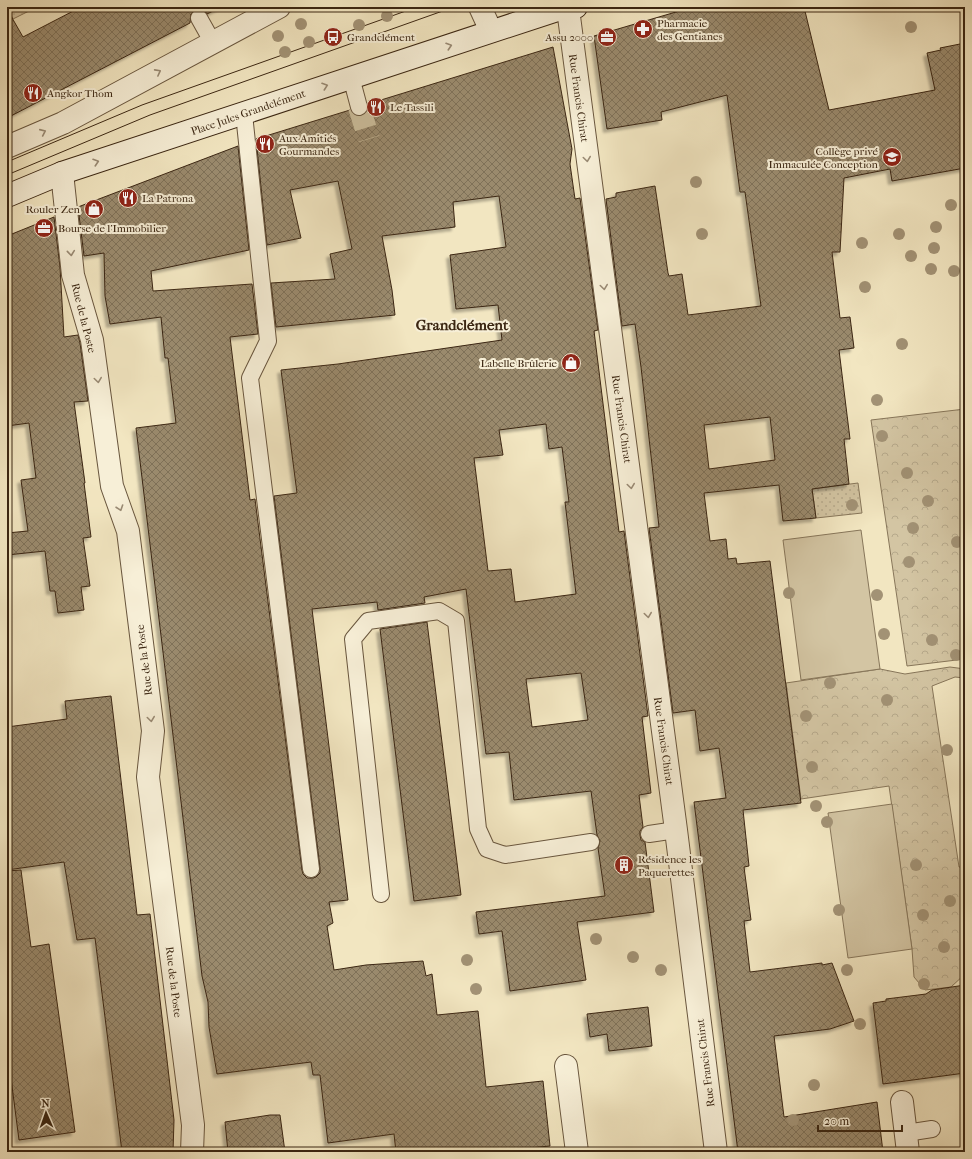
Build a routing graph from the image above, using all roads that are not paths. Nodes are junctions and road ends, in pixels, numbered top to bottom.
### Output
1 (279, 7) edge
2 (480, 7) edge
3 (572, 8) edge
4 (199, 18) dead end
5 (491, 32) junction
6 (213, 43) junction
7 (351, 77) junction
8 (359, 107) tunnel mouth
9 (244, 114) junction
10 (7, 147) edge
11 (62, 173) junction
12 (7, 196) edge
13 (676, 830) junction
14 (649, 834) dead end
15 (591, 842) dead end
16 (311, 869) dead end
17 (382, 894) dead end
18 (566, 1066) dead end
19 (902, 1102) dead end
20 (932, 1129) dead end
21 (907, 1142) edge
22 (192, 1152) edge
23 (577, 1152) edge
24 (716, 1152) edge

1 - 6 street
2 - 5 street
3 - 5 street, Place Jules Grandclément
3 -> 13 street, Rue Francis Chirat
4 - 6 lane
7 -> 5 street, Place Jules Grandclément
10 -> 6 street
7 - 8 lane
9 -> 7 street, Place Jules Grandclément
11 -> 9 street, Place Jules Grandclément
9 - 16 lane
11 - 12 street, Place Jules Grandclément
11 -> 22 street, Rue de la Poste
13 - 14 lane
13 - 24 street, Rue Francis Chirat
15 - 17 lane
18 - 23 street
19 - 21 street
20 - 21 lane

